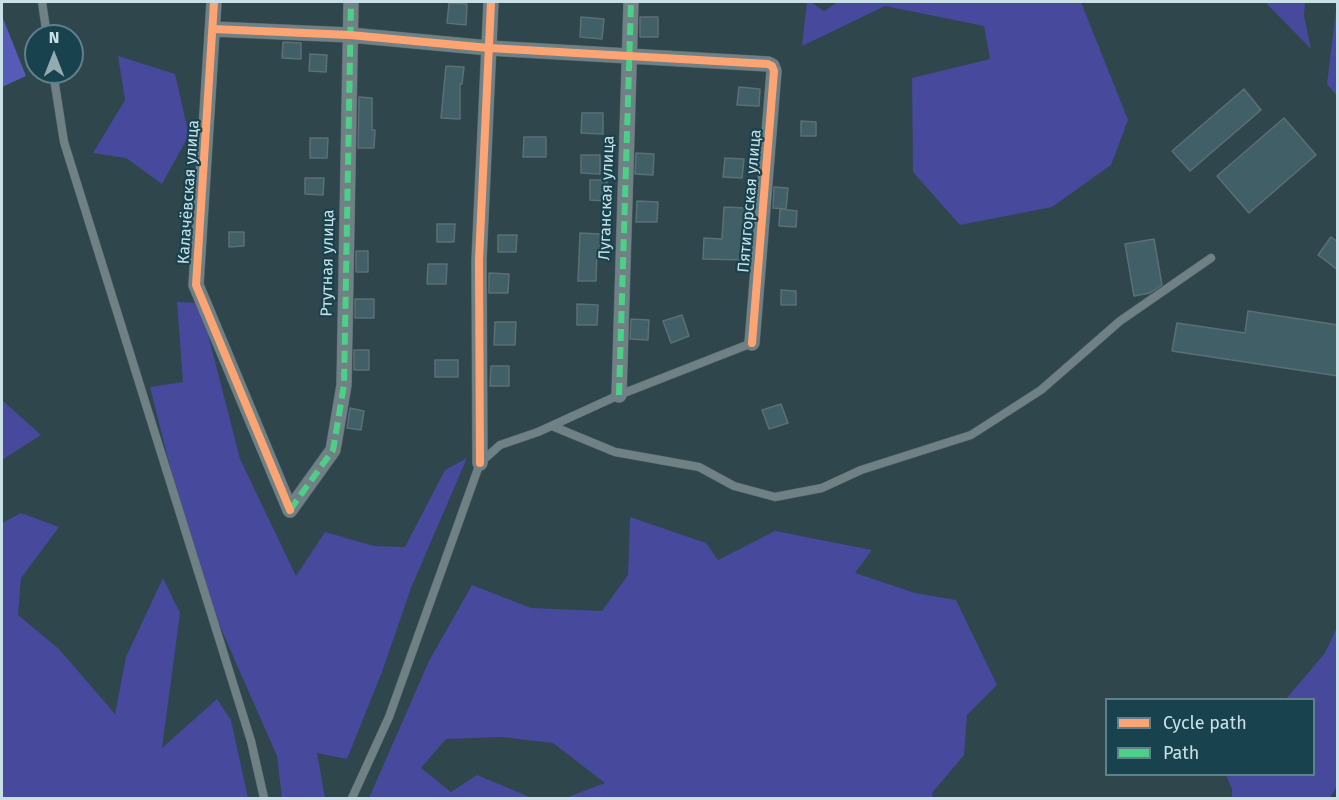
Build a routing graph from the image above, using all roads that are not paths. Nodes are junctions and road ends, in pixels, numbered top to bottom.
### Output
1 (42, 2) edge
2 (214, 2) edge
3 (351, 2) edge
4 (491, 2) edge
5 (632, 2) edge
6 (45, 24) edge
7 (213, 29) junction
8 (350, 35) junction
9 (489, 48) junction
10 (628, 56) junction
11 (55, 84) edge
12 (1211, 258) dead end
13 (752, 343) joint
14 (619, 395) junction
15 (552, 426) junction
16 (480, 463) junction
17 (290, 510) joint
18 (264, 798) edge
19 (352, 798) edge

1 - 6 lane
2 - 7 street, Калачёвская улица
3 - 8 street, Ртутная улица
4 - 9 street
5 - 10 street, Луганская улица
7 - 8 street
7 - 17 street, Калачёвская улица
8 - 9 street
8 - 17 street, Ртутная улица
9 - 10 street
9 - 16 street
10 - 13 street, Пятигорская улица
10 - 14 street, Луганская улица
11 - 18 lane
12 - 15 lane
13 - 14 lane
14 - 15 lane
15 - 16 lane
16 - 19 lane

